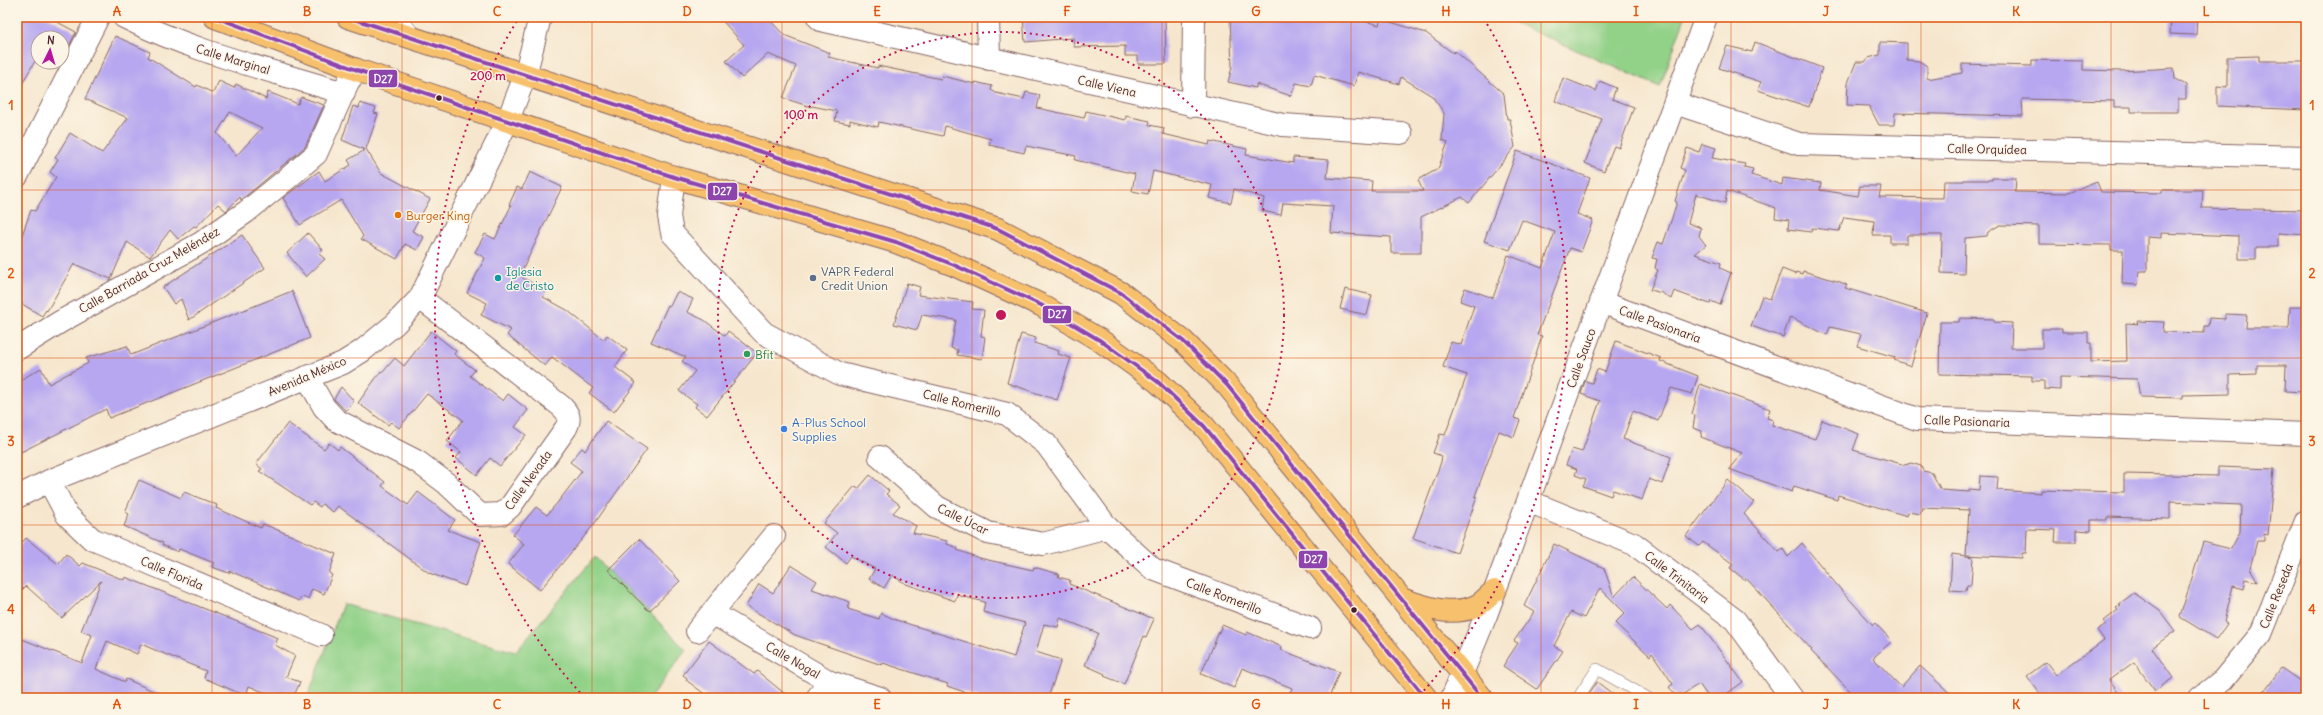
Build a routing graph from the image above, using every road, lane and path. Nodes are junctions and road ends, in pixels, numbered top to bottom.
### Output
1 (98, 17) edge
2 (124, 17) edge
3 (215, 17) edge
4 (348, 17) edge
5 (401, 17) edge
6 (540, 17) edge
7 (818, 17) edge
8 (988, 17) edge
9 (1194, 17) edge
10 (1706, 17) edge
11 (420, 42) junction
12 (989, 59) junction
13 (357, 70) junction
14 (525, 76) junction
15 (344, 93) junction
16 (1675, 103) junction
17 (1193, 106) junction
18 (508, 120) junction
19 (1401, 133) dead end
20 (2306, 157) edge
21 (17, 176) edge
22 (674, 177) junction
23 (420, 298) junction
24 (1601, 302) junction
25 (17, 349) edge
26 (307, 377) junction
27 (2306, 434) edge
28 (880, 457) dead end
29 (49, 481) junction
30 (17, 497) edge
31 (1528, 501) junction
32 (2306, 520) edge
33 (1107, 527) junction
34 (774, 536) dead end
35 (1495, 591) junction
36 (1401, 599) junction
37 (712, 613) junction
38 (1310, 628) dead end
39 (697, 631) dead end
40 (320, 634) dead end
41 (1406, 673) junction
42 (1461, 673) junction
43 (823, 690) edge
44 (880, 698) edge
45 (1412, 698) edge
46 (1426, 698) edge
47 (1452, 698) edge
48 (1482, 698) edge
49 (1578, 698) edge
50 (1648, 698) edge
51 (1792, 698) edge
52 (2200, 698) edge

1 - 21 street
2 - 15 street, Calle Marginal
3 - 13 main road
4 - 11 main road
5 - 11 lane
6 - 14 street, Avenida México
7 - 12 street, Calle Viena
8 - 12 street
9 - 17 street
10 - 16 street, Calle Sauco
11 - 14 main road
12 - 17 street, Calle Viena
13 - 15 street, Calle Barriada Cruz Meléndez
13 - 18 main road
14 - 18 street, Avenida México
14 - 36 main road
15 - 25 street, Calle Barriada Cruz Meléndez
16 - 20 street, Calle Orquídea
16 - 24 street, Calle Sauco
17 - 19 street, Calle Viena
18 - 22 main road
18 - 23 street, Avenida México
22 - 33 street, Calle Romerillo
22 - 41 main road
23 - 26 street, Avenida México
23 - 26 street, Calle Nevada
24 - 27 street, Calle Pasionaria
24 - 31 street, Calle Sauco
26 - 29 street, Avenida México
28 - 33 street, Calle Úcar
29 - 30 street, Avenida México
29 - 40 street, Calle Florida
31 - 35 street, Calle Sauco
31 - 51 street, Calle Trinitaria
32 - 52 street, Calle Reseda
33 - 38 street, Calle Romerillo
34 - 37 street
35 - 36 main road
35 - 42 street, Calle Sauco
36 - 42 main road
37 - 39 street
37 - 43 street, Calle Nogal
41 - 45 main road
41 - 46 main road
42 - 47 street, Calle Sauco
42 - 48 main road
43 - 44 street, Calle Nogal
49 - 50 lane

